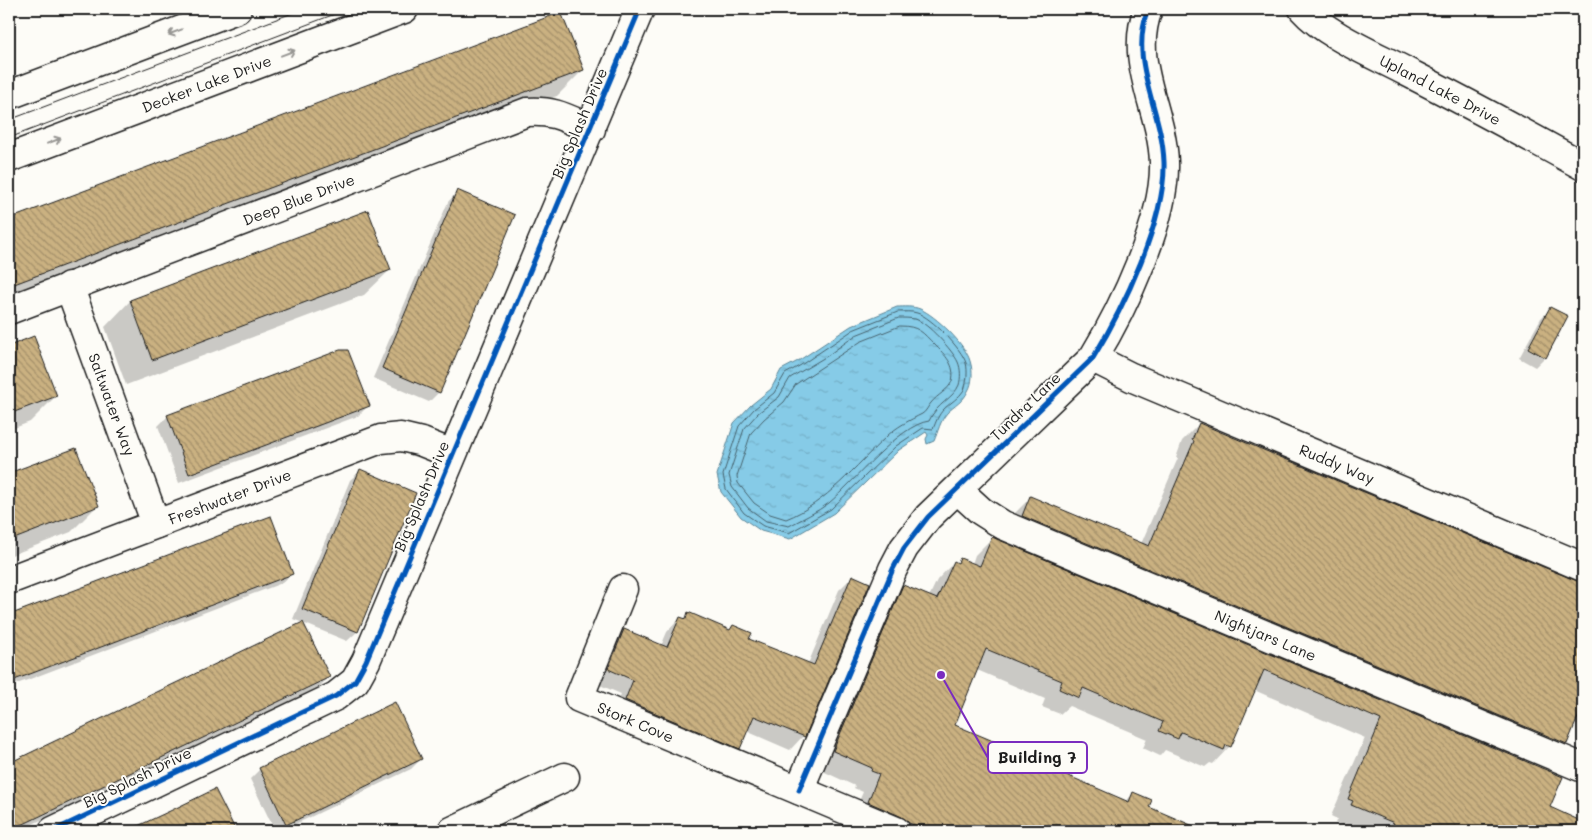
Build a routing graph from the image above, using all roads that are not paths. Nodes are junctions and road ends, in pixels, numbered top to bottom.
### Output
1 (237, 9) edge
2 (404, 9) edge
3 (640, 9) edge
4 (1148, 9) edge
5 (1303, 9) edge
6 (9, 95) edge
7 (591, 128) junction
8 (9, 158) edge
9 (1583, 166) edge
10 (69, 286) junction
11 (9, 310) edge
12 (1093, 358) junction
13 (452, 454) junction
14 (958, 490) junction
15 (156, 524) junction
16 (1583, 567) edge
17 (9, 580) edge
18 (623, 589) dead end
19 (1583, 768) edge
20 (565, 777) dead end
21 (799, 790) junction
22 (53, 831) edge
23 (452, 831) edge
24 (896, 831) edge

1 -> 6 street
8 -> 2 street, Decker Lake Drive
3 - 7 street, Big Splash Drive
4 - 12 street, Tundra Lane
5 - 9 street, Upland Lake Drive
7 - 10 street, Deep Blue Drive
7 - 13 street, Big Splash Drive
10 - 11 street, Deep Blue Drive
10 - 15 street, Saltwater Way
12 - 14 street, Tundra Lane
12 - 16 street, Ruddy Way
13 - 15 street, Freshwater Drive
13 - 22 street, Big Splash Drive
14 - 19 street, Nightjars Lane
14 - 21 street, Tundra Lane
15 - 17 street, Freshwater Drive
18 - 21 street, Stork Cove
20 - 23 street
21 - 24 street

